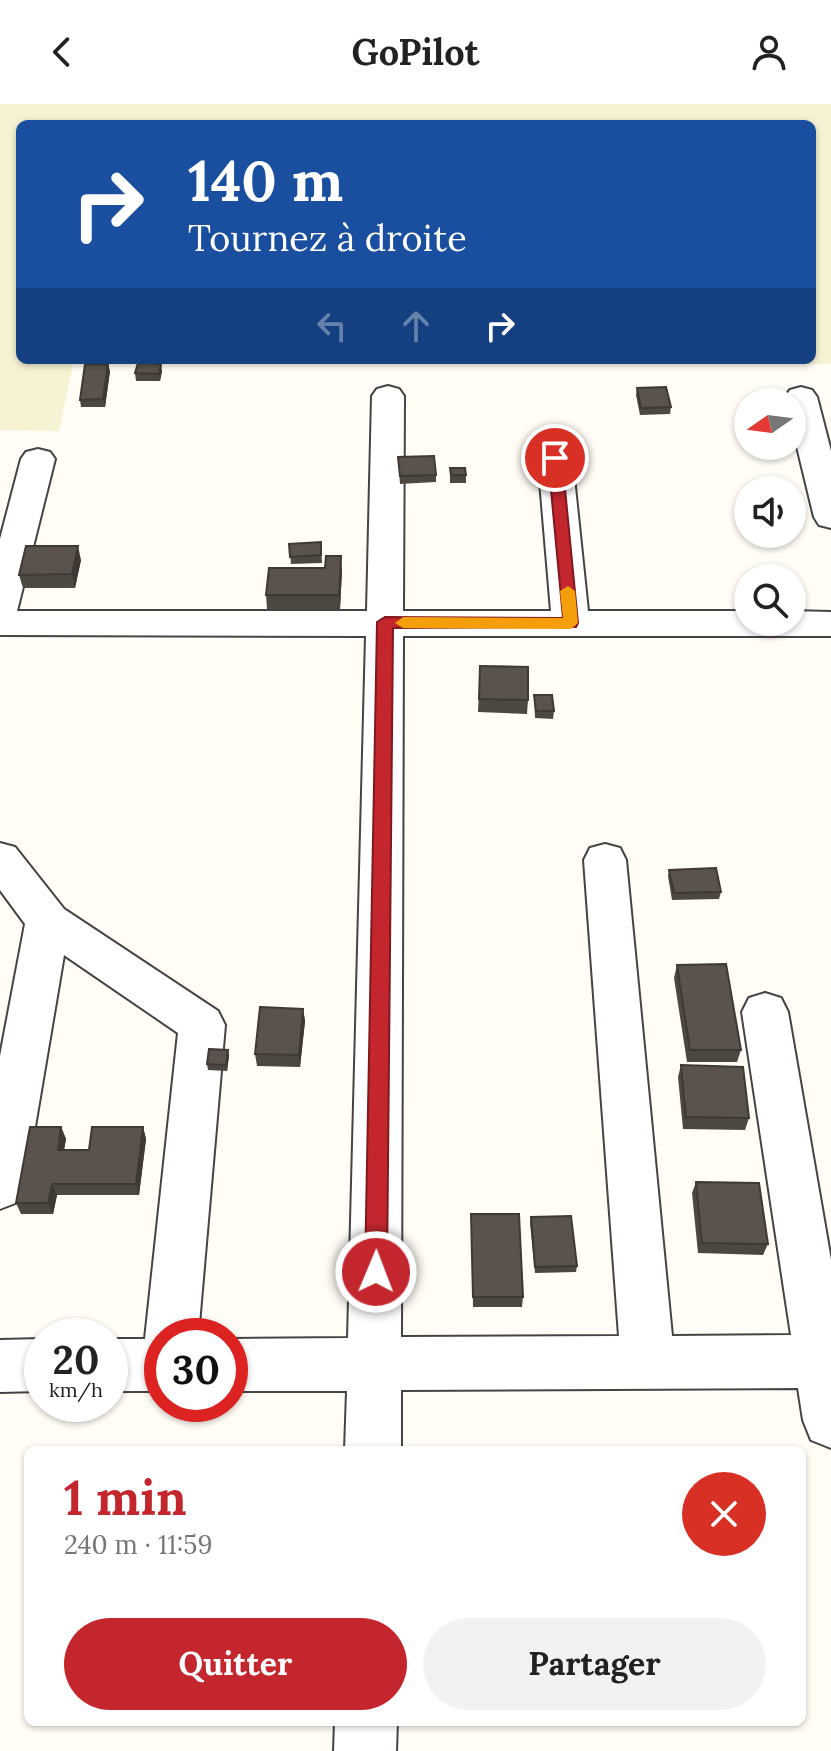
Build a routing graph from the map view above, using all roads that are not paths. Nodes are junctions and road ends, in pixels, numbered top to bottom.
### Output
1 (388, 396) dead end
2 (806, 417) edge
3 (555, 458) dead end
4 (38, 459) dead end
5 (831, 517) edge
6 (0, 608) edge
7 (385, 622) junction
8 (0, 623) edge
9 (571, 623) junction
10 (831, 624) edge
11 (0, 859) edge
12 (605, 860) dead end
13 (48, 921) junction
14 (765, 1012) dead end
15 (0, 1186) edge
16 (173, 1318) edge
17 (826, 1360) edge
18 (648, 1362) junction
19 (24, 1365) edge
20 (248, 1365) edge
21 (375, 1365) junction
22 (0, 1366) edge
23 (831, 1420) edge
24 (373, 1446) edge
25 (366, 1726) edge
26 (365, 1751) edge

1 - 7 street
2 - 5 street
3 - 9 street
4 - 6 street
7 - 8 street
7 - 9 street
7 - 21 street
9 - 10 street
11 - 13 street
12 - 18 street
13 - 15 street
13 - 16 street
14 - 17 street
17 - 18 street
17 - 23 street
18 - 21 street
19 - 22 street
20 - 21 street
21 - 24 street
25 - 26 street

